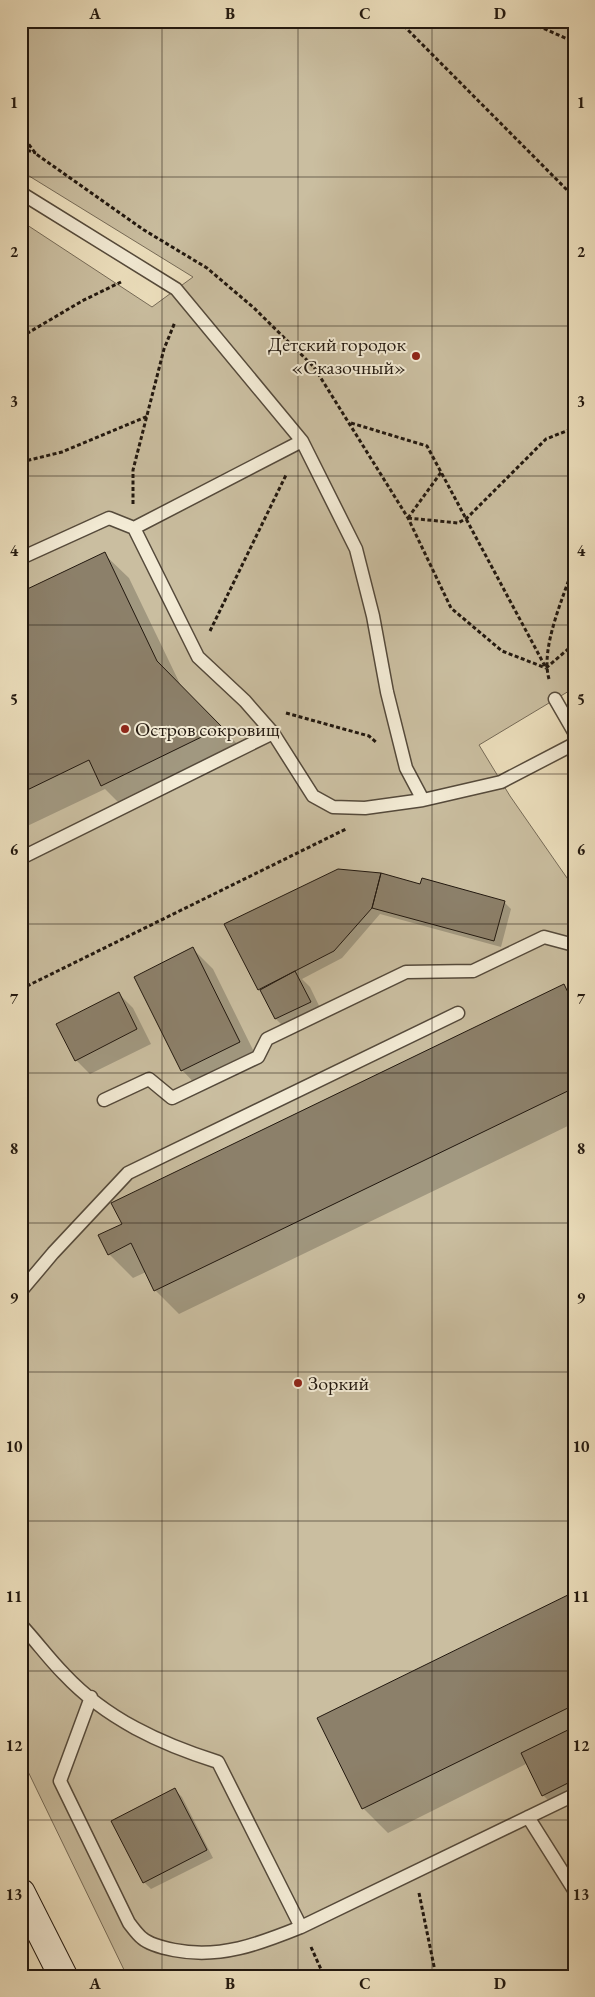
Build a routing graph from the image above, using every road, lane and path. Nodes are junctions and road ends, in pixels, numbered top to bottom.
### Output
1 (399, 21) edge
2 (518, 21) edge
3 (543, 21) edge
4 (546, 28) junction
5 (574, 42) edge
6 (21, 134) edge
7 (21, 148) edge
8 (36, 154) junction
9 (21, 193) edge
10 (574, 197) edge
11 (146, 270) junction
12 (184, 299) junction
13 (21, 337) edge
14 (148, 416) junction
15 (350, 423) junction
16 (574, 428) edge
17 (302, 441) junction
18 (21, 462) edge
19 (442, 471) junction
20 (408, 518) junction
21 (467, 518) junction
22 (134, 528) junction
23 (21, 558) edge
24 (574, 565) edge
25 (574, 644) edge
26 (198, 657) junction
27 (546, 668) junction
28 (555, 699) joint
29 (245, 701) junction
30 (574, 732) edge
31 (273, 733) junction
32 (574, 744) edge
33 (406, 768) junction
34 (422, 800) junction
35 (365, 808) junction
36 (21, 858) edge
37 (574, 945) edge
38 (21, 989) edge
39 (458, 1013) dead end
40 (104, 1100) dead end
41 (21, 1290) edge
42 (21, 1626) edge
43 (91, 1697) junction
44 (574, 1795) edge
45 (528, 1818) junction
46 (414, 1872) junction
47 (574, 1890) edge
48 (21, 1893) edge
49 (301, 1927) junction
50 (63, 1976) edge
51 (324, 1976) edge
52 (436, 1976) edge

1 - 10 path
2 - 4 path
3 - 4 path
4 - 5 path
6 - 8 path
7 - 8 path
8 - 15 path
9 - 11 lane
11 - 12 lane
11 - 13 path
12 - 14 path
12 - 17 lane
14 - 18 path
14 - 22 path
15 - 19 path
15 - 20 path
16 - 21 path
17 - 22 lane
17 - 26 path
17 - 33 lane
19 - 20 path
19 - 21 path
20 - 21 path
20 - 27 path
21 - 27 path
22 - 23 lane
22 - 26 lane
24 - 27 path
25 - 27 path
26 - 29 lane
27 - 28 path
28 - 30 lane
29 - 31 lane
29 - 33 path
31 - 35 lane
31 - 36 lane
32 - 34 lane
33 - 34 lane
34 - 35 lane
35 - 38 path
37 - 40 lane
39 - 41 lane
42 - 43 lane
43 - 49 lane
43 - 49 lane
44 - 45 lane
45 - 46 lane
45 - 47 lane
46 - 49 lane
46 - 52 path
48 - 50 street
49 - 51 path

